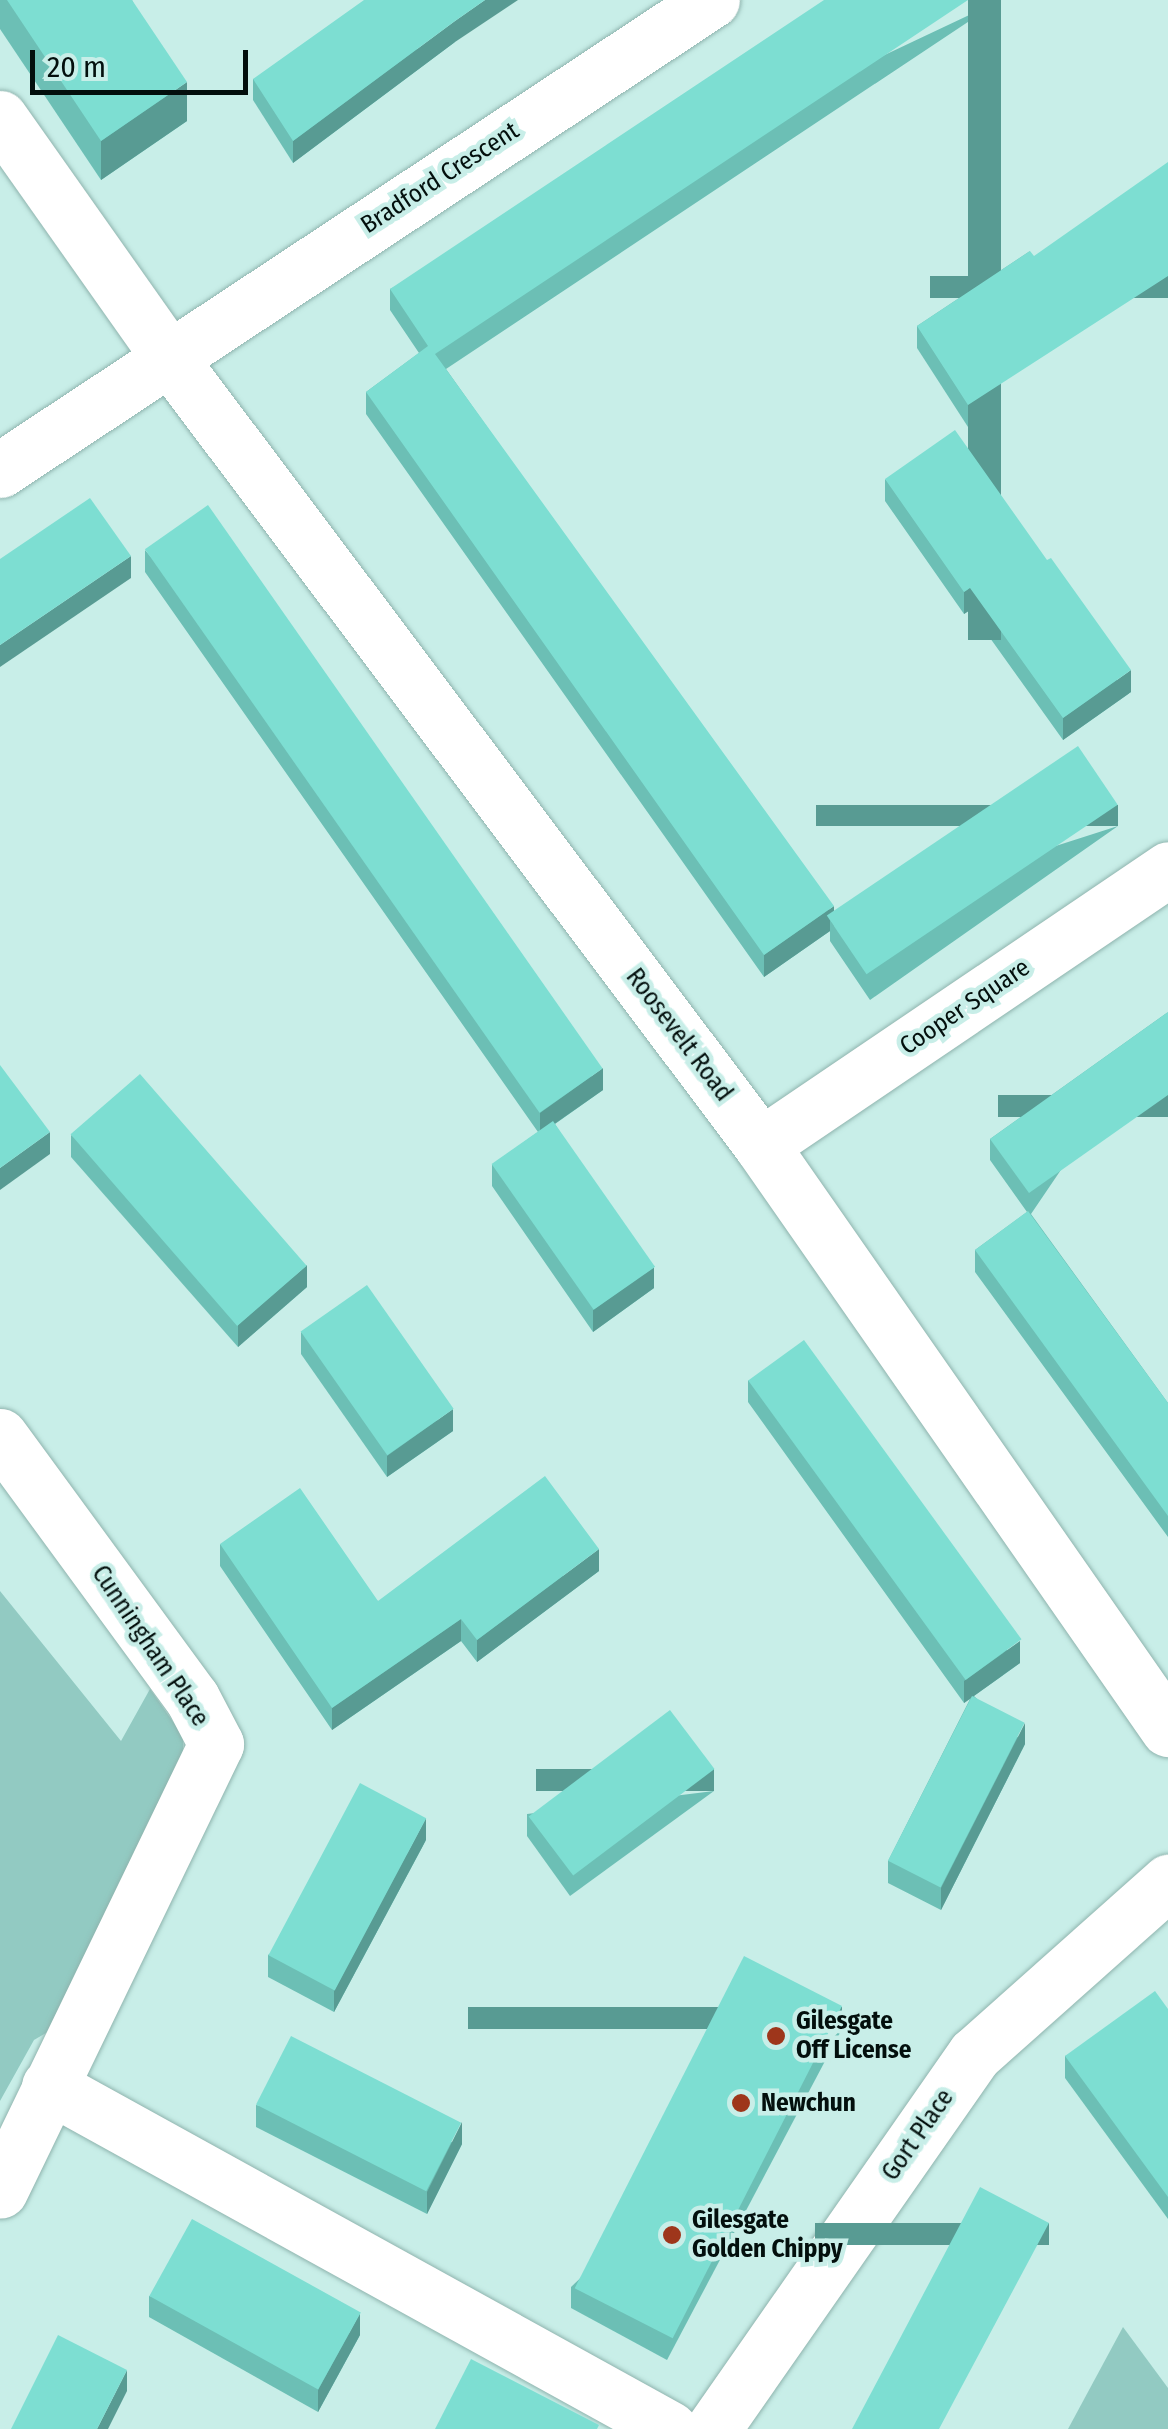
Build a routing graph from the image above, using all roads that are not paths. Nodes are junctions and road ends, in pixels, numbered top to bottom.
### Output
1 (712, 0) edge
2 (0, 118) edge
3 (168, 356) junction
4 (0, 470) edge
5 (1168, 869) edge
6 (762, 1145) junction
7 (0, 1436) edge
8 (1168, 1729) edge
9 (1168, 1882) edge
10 (49, 2086) junction
11 (0, 2190) edge
12 (670, 2429) edge
13 (713, 2429) edge

1 - 3 street, Bradford Crescent
2 - 3 street
3 - 4 street, Bradford Crescent
3 - 6 street, Roosevelt Road
5 - 6 street, Cooper Square
6 - 8 street, Roosevelt Road
7 - 10 street, Cunningham Place
9 - 13 street, Gort Place
10 - 11 street, Cunningham Place
10 - 12 street

